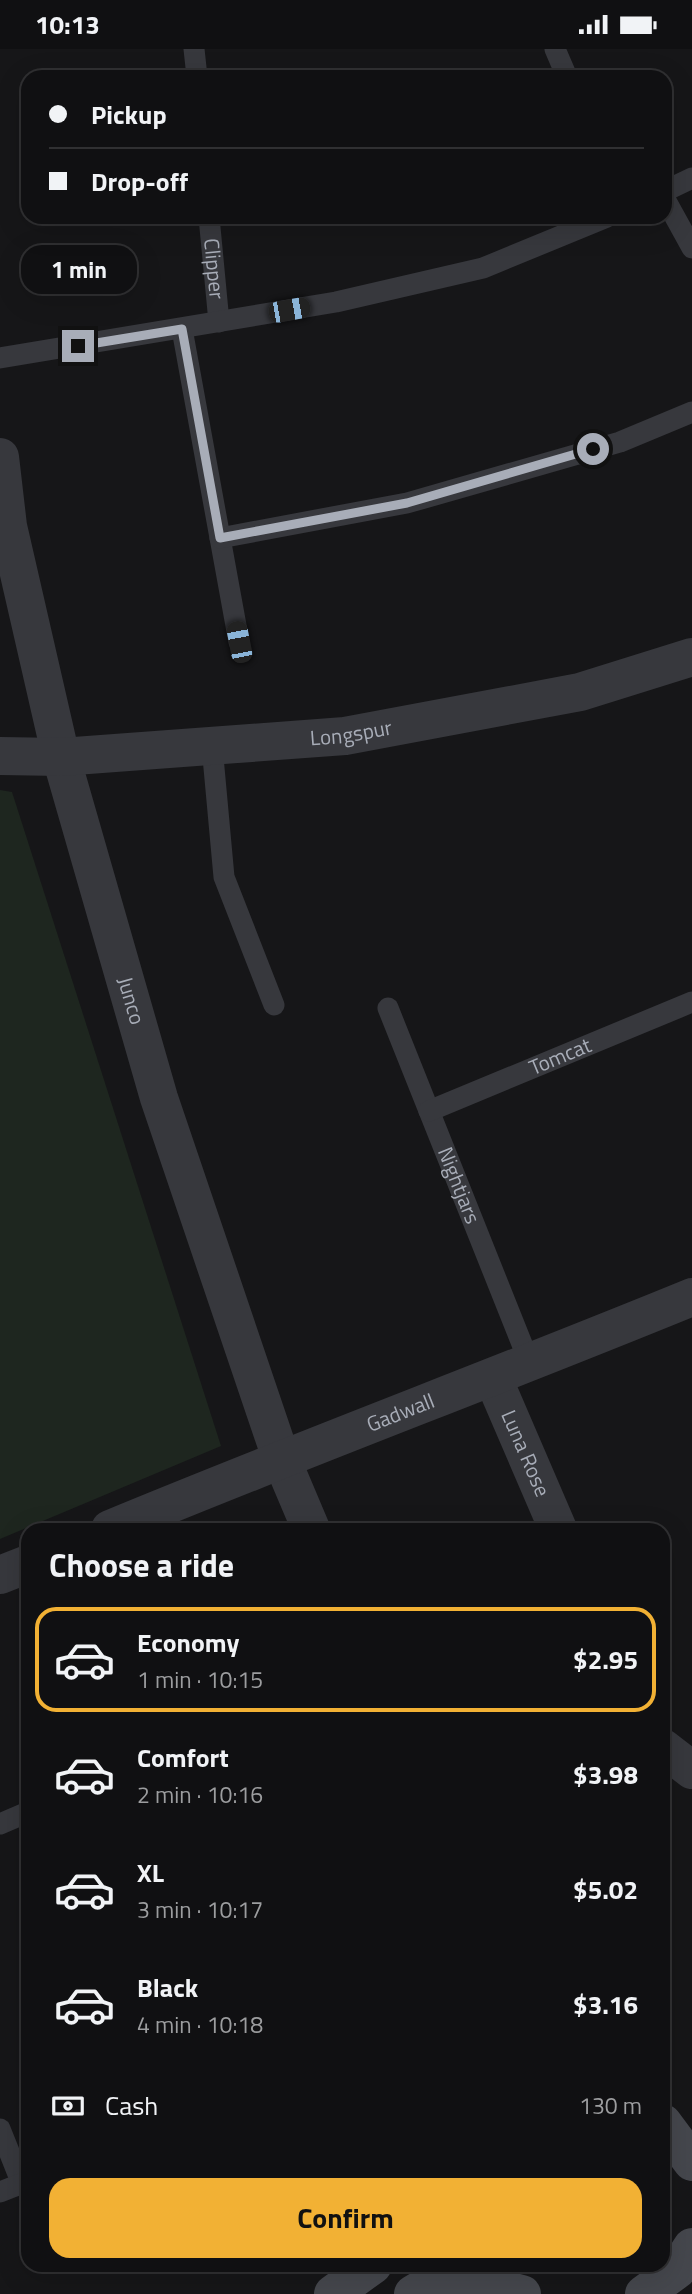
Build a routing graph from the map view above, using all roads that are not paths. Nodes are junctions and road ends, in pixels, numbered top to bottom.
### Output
1 (194, 49) edge
2 (555, 49) edge
3 (196, 70) edge
4 (563, 70) edge
5 (692, 179) edge
6 (672, 188) edge
7 (672, 212) edge
8 (210, 224) edge
9 (590, 224) edge
10 (692, 248) edge
11 (219, 322) junction
12 (182, 329) junction
13 (0, 358) edge
14 (692, 412) edge
15 (0, 457) edge
16 (4, 526) edge
17 (220, 538) junction
18 (239, 642) dead end
19 (692, 657) edge
20 (212, 746) junction
21 (0, 756) edge
22 (61, 757) junction
23 (692, 1002) edge
24 (274, 1005) dead end
25 (388, 1008) dead end
26 (429, 1111) junction
27 (692, 1297) edge
28 (530, 1364) junction
29 (493, 1378) junction
30 (281, 1458) junction
31 (124, 1523) edge
32 (308, 1523) edge
33 (555, 1523) edge
34 (21, 1567) edge
35 (0, 1575) edge
36 (670, 1753) edge
37 (692, 1770) edge
38 (21, 1815) edge
39 (0, 1824) edge
40 (0, 2129) edge
41 (21, 2174) edge
42 (21, 2184) edge
43 (0, 2193) edge
44 (687, 2260) edge
45 (363, 2272) edge
46 (510, 2272) edge
47 (333, 2294) edge
48 (413, 2294) edge
49 (522, 2294) edge
50 (540, 2294) edge
51 (644, 2294) edge

1 - 3 lane
2 - 4 lane
5 - 6 lane
7 - 10 lane
8 - 11 lane, Clipper
9 - 11 lane
11 - 12 lane
12 - 13 lane
12 - 17 lane
14 - 17 lane
15 - 16 street, Junco
16 - 22 street, Junco
17 - 18 lane
19 - 20 street, Longspur
20 - 22 street, Longspur
20 - 24 lane
21 - 22 street, Longspur
22 - 30 street, Junco
23 - 26 lane, Tomcat
25 - 26 lane, Nightjars
26 - 28 lane, Nightjars
27 - 28 street, Gadwall
28 - 29 street, Gadwall
29 - 30 street, Gadwall
29 - 33 street, Luna Rose
30 - 31 street, Gadwall
30 - 32 street, Junco
34 - 35 street
36 - 37 street
38 - 39 lane
40 - 41 lane
42 - 43 lane
44 - 51 street
45 - 47 street
46 - 50 street
48 - 49 street

